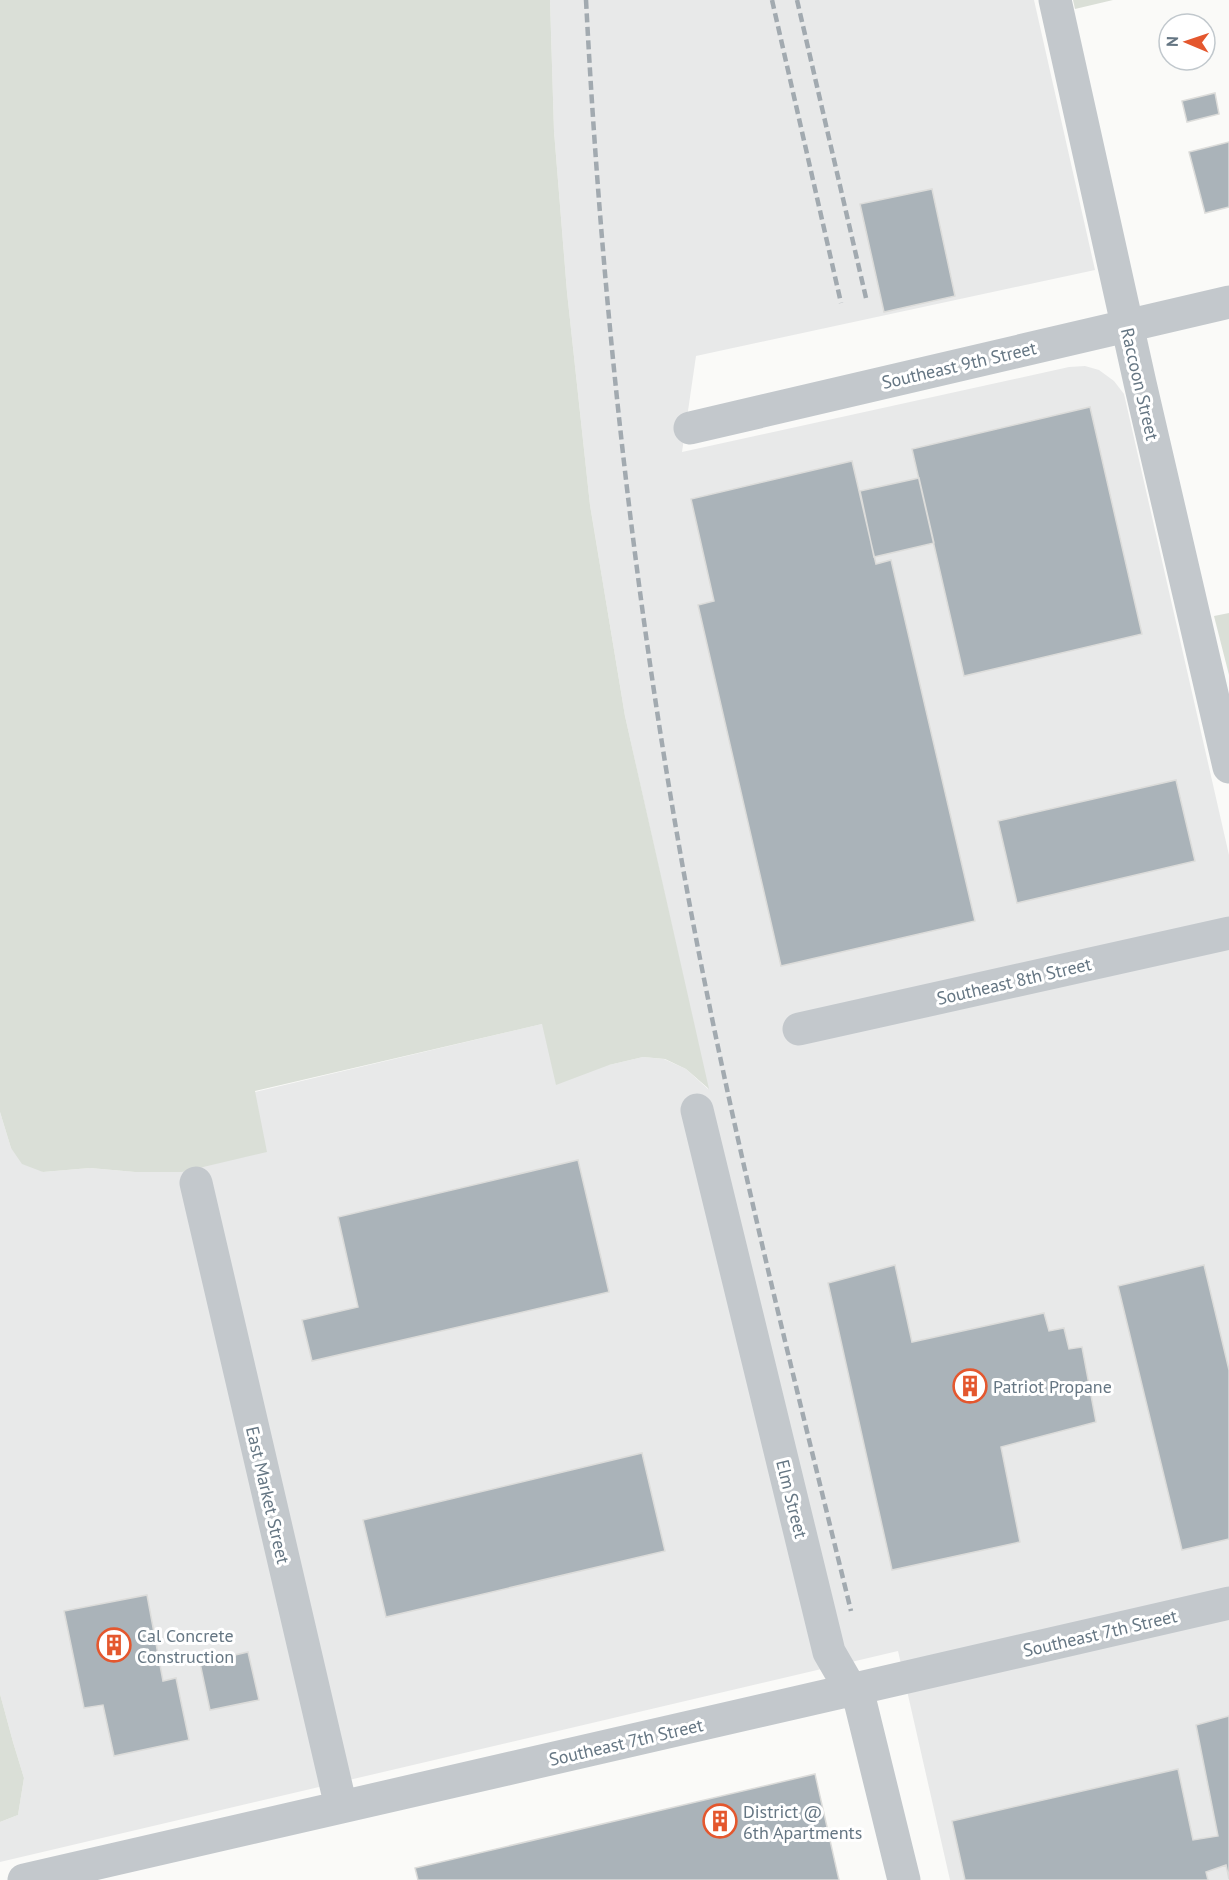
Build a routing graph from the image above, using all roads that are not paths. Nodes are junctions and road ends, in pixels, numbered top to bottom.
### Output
1 (1055, 0) edge
2 (1229, 302) edge
3 (1127, 326) junction
4 (690, 428) dead end
5 (1229, 767) edge
6 (1229, 933) edge
7 (799, 1029) dead end
8 (697, 1110) dead end
9 (196, 1183) dead end
10 (1229, 1604) edge
11 (851, 1690) junction
12 (341, 1807) junction
13 (24, 1880) edge
14 (903, 1880) edge

1 - 3 street, Raccoon Street
2 - 3 street, Southeast 9th Street
3 - 4 street, Southeast 9th Street
3 - 5 street, Raccoon Street
6 - 7 street, Southeast 8th Street
8 - 11 street, Elm Street
9 - 12 street, East Market Street
10 - 11 street, Southeast 7th Street
11 - 12 street, Southeast 7th Street
11 - 14 street, Elm Street
12 - 13 street, Southeast 7th Street

